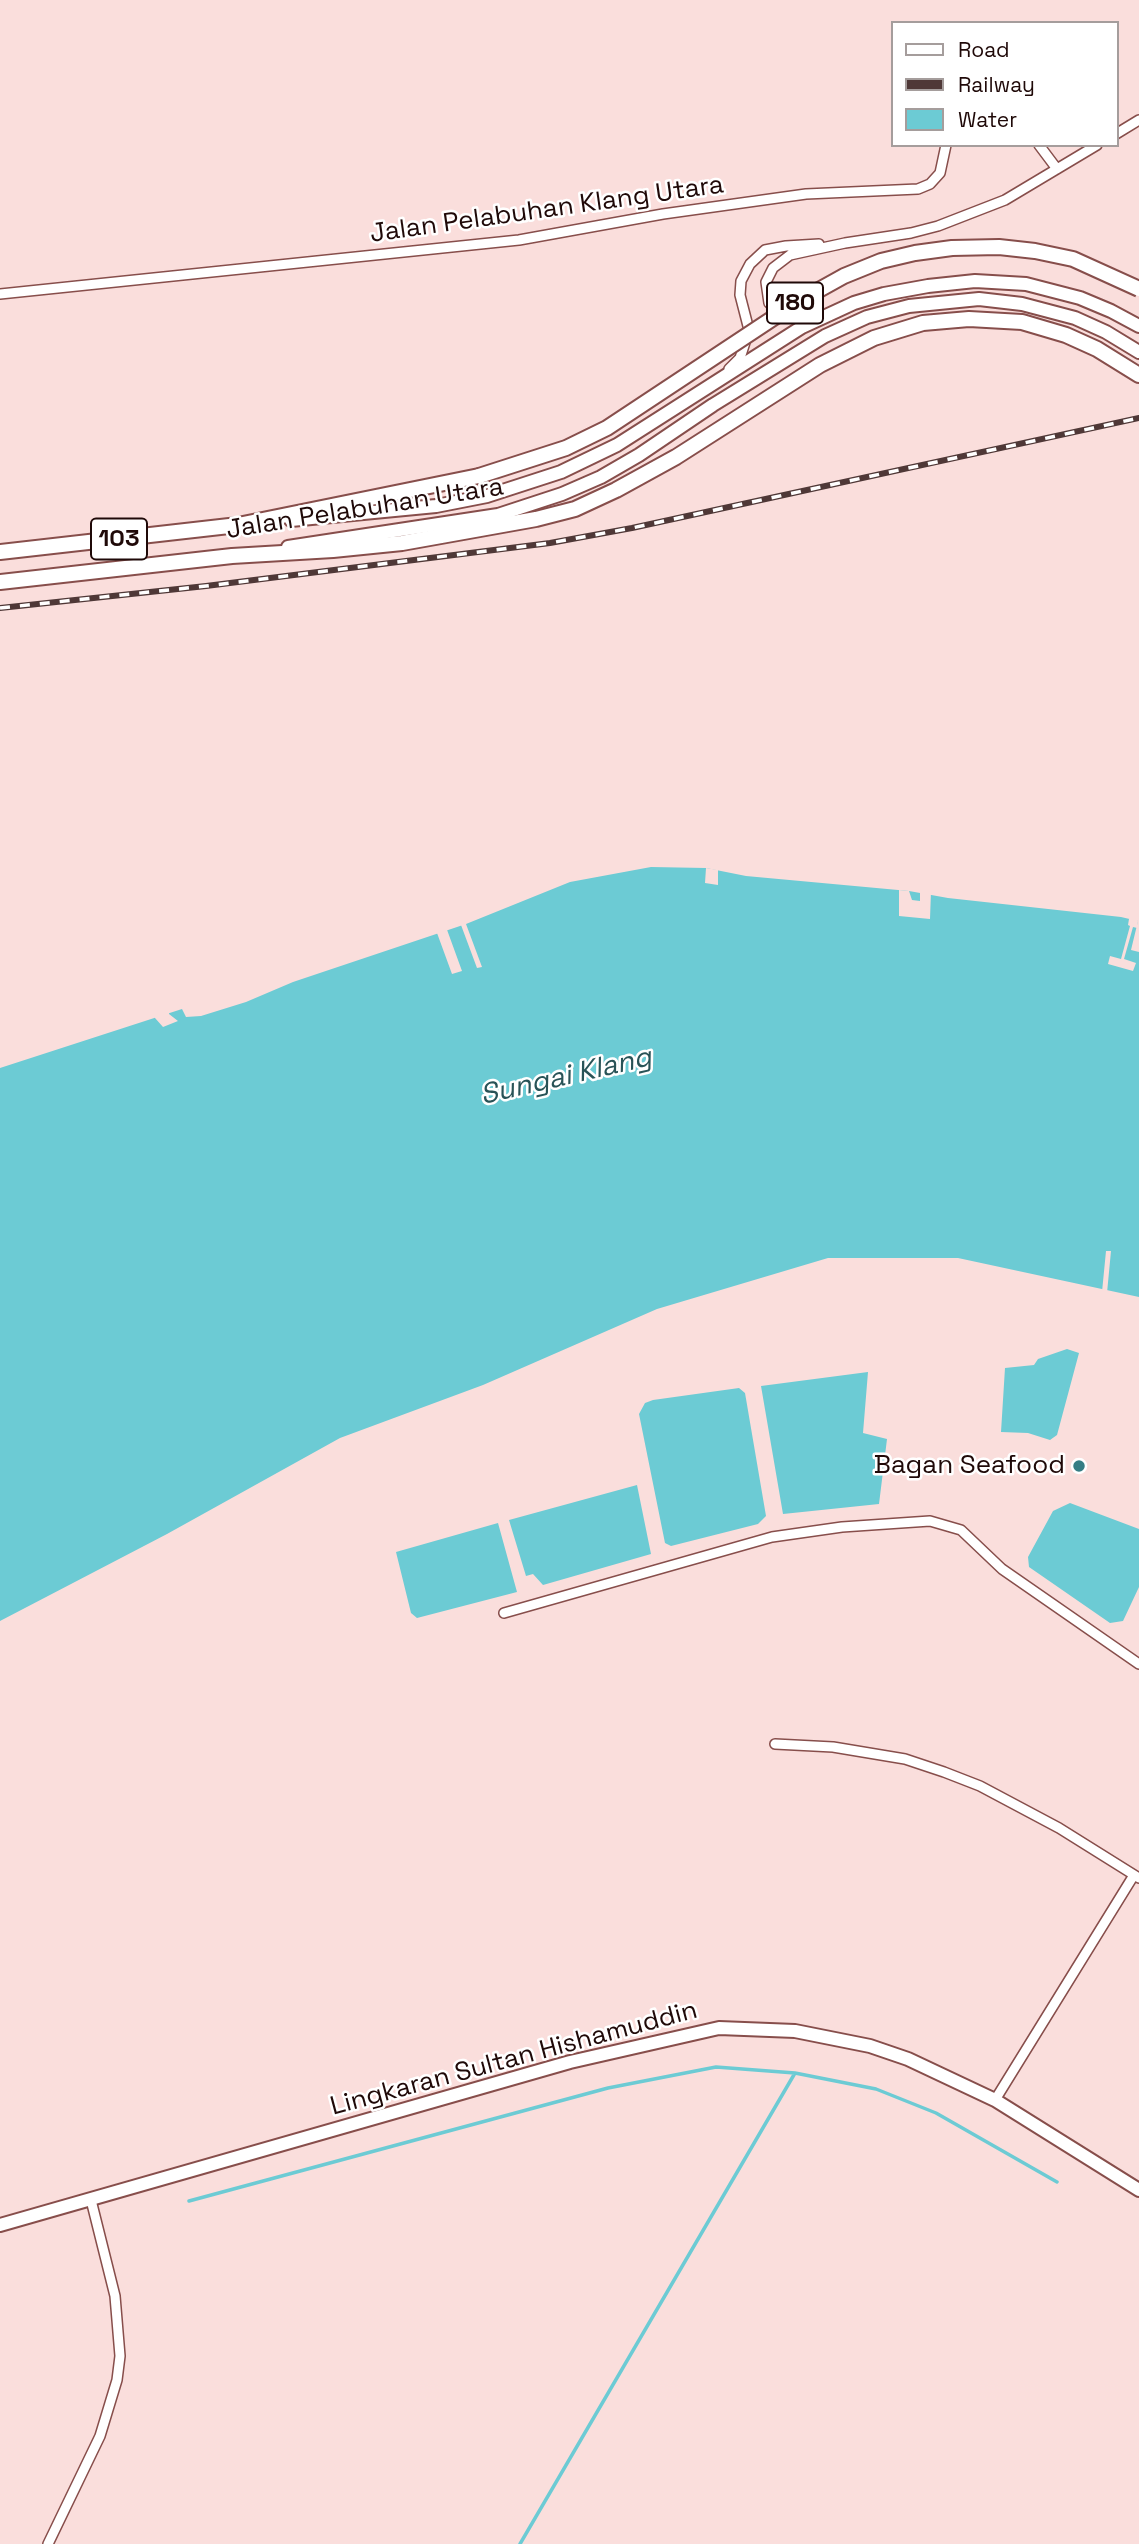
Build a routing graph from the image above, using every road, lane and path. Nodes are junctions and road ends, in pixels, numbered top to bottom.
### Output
1 (1139, 120) edge
2 (1118, 133) edge
3 (946, 147) edge
4 (1040, 147) edge
5 (1094, 147) edge
6 (1057, 169) junction
7 (845, 243) junction
8 (1139, 289) edge
9 (0, 294) edge
10 (824, 316) junction
11 (1139, 326) edge
12 (1139, 352) edge
13 (1139, 375) edge
14 (712, 387) junction
15 (237, 525) junction
16 (0, 552) edge
17 (232, 555) junction
18 (0, 582) edge
19 (504, 1613) dead end
20 (1139, 1664) edge
21 (775, 1744) dead end
22 (1136, 1877) edge
23 (995, 2100) junction
24 (1139, 2190) edge
25 (91, 2200) junction
26 (0, 2225) edge
27 (48, 2544) edge

1 - 2 street
3 - 9 street, Jalan Pelabuhan Klang Utara
4 - 6 street
5 - 6 street
6 - 7 street
7 - 10 street
7 - 14 street
8 - 15 main road, 180, bridge
10 - 11 main road, Jalan Pelabuhan Utara / 103
10 - 14 main road, Jalan Pelabuhan Utara / 103
12 - 17 main road, Jalan Pelabuhan Utara / 103
13 - 17 main road, 180
14 - 15 main road, Jalan Pelabuhan Utara / 103
15 - 16 main road, Jalan Pelabuhan Utara / 103
17 - 18 main road, Jalan Pelabuhan Utara / 103
19 - 20 street
21 - 22 street
22 - 23 street
23 - 24 main road, Lingkaran Sultan Hishamuddin
23 - 25 main road, Lingkaran Sultan Hishamuddin
25 - 26 main road, Lingkaran Sultan Hishamuddin
25 - 27 street

